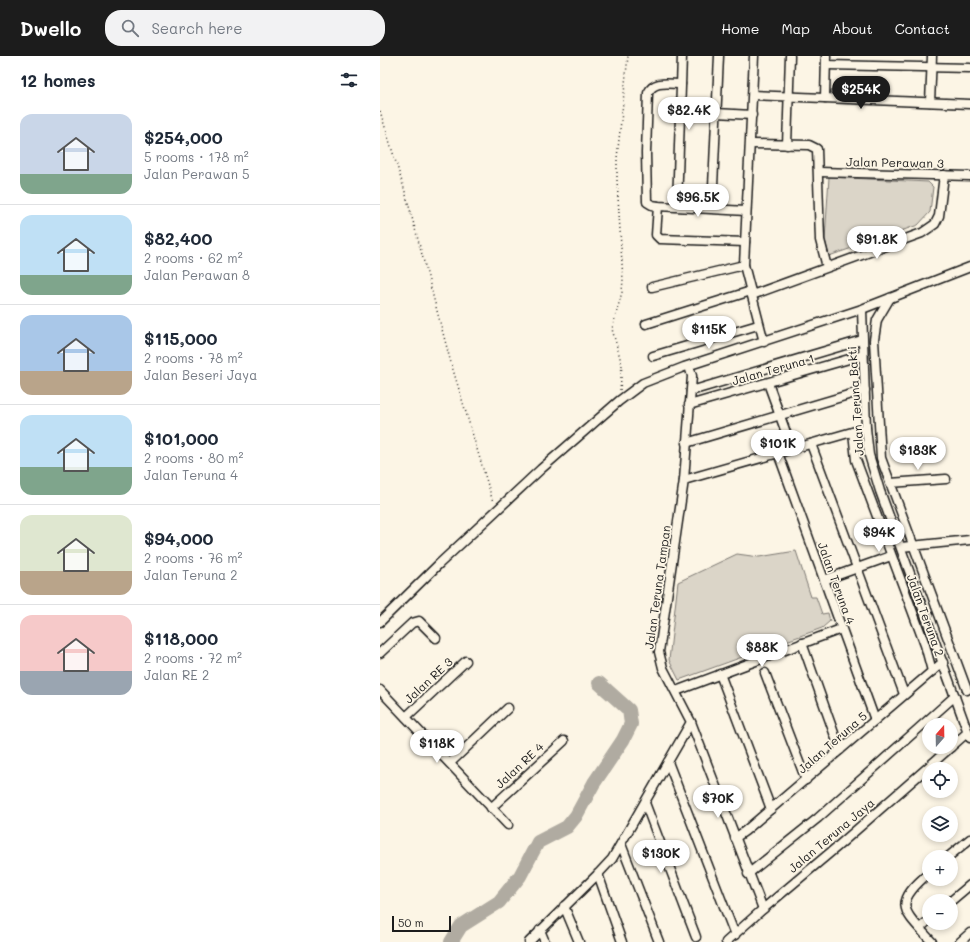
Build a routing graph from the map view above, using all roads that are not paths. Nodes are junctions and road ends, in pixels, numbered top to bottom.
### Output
1 (682, 56) edge
2 (719, 56) edge
3 (754, 56) edge
4 (790, 56) edge
5 (826, 56) edge
6 (932, 56) edge
7 (826, 65) junction
8 (931, 66) junction
9 (970, 68) edge
10 (681, 84) junction
11 (753, 95) junction
12 (788, 97) junction
13 (825, 98) junction
14 (930, 102) junction
15 (970, 104) edge
16 (680, 111) junction
17 (716, 113) junction
18 (752, 115) junction
19 (751, 144) junction
20 (787, 145) junction
21 (819, 172) junction
22 (944, 175) junction
23 (970, 176) edge
24 (655, 206) junction
25 (677, 206) junction
26 (712, 208) junction
27 (746, 211) junction
28 (745, 242) junction
29 (744, 265) junction
30 (827, 267) junction
31 (970, 267) edge
32 (652, 287) dead end
33 (752, 293) junction
34 (890, 298) junction
35 (862, 309) junction
36 (646, 324) dead end
37 (758, 325) junction
38 (862, 340) junction
39 (764, 342) junction
40 (863, 355) junction
41 (653, 356) dead end
42 (689, 366) junction
43 (768, 383) junction
44 (691, 390) junction
45 (865, 390) junction
46 (689, 405) junction
47 (779, 414) junction
48 (866, 428) junction
49 (853, 432) junction
50 (686, 443) junction
51 (811, 444) junction
52 (792, 449) junction
53 (778, 453) junction
54 (946, 479) dead end
55 (684, 480) junction
56 (890, 483) junction
57 (970, 540) edge
58 (914, 545) junction
59 (901, 547) junction
60 (891, 556) junction
61 (858, 568) junction
62 (824, 580) junction
63 (380, 622) edge
64 (841, 629) junction
65 (436, 638) dead end
66 (802, 643) junction
67 (380, 653) edge
68 (466, 661) dead end
69 (943, 662) junction
70 (932, 671) junction
71 (765, 673) dead end
72 (720, 674) junction
73 (380, 690) edge
74 (967, 690) dead end
75 (676, 691) junction
76 (904, 694) junction
77 (955, 696) junction
78 (508, 708) dead end
79 (406, 716) junction
80 (875, 720) junction
81 (692, 722) junction
82 (969, 735) edge
83 (564, 741) dead end
84 (958, 742) edge
85 (840, 750) junction
86 (943, 754) edge
87 (668, 762) junction
88 (450, 763) junction
89 (806, 780) junction
90 (645, 803) junction
91 (491, 808) junction
92 (771, 809) junction
93 (508, 824) dead end
94 (735, 838) junction
95 (970, 839) edge
96 (621, 844) junction
97 (957, 850) edge
98 (598, 874) junction
99 (748, 874) junction
100 (922, 879) edge
101 (970, 885) edge
102 (958, 895) edge
103 (564, 906) junction
104 (762, 909) junction
105 (920, 928) joint
106 (540, 930) junction
107 (970, 933) edge
108 (734, 935) junction
109 (696, 937) dead end
110 (529, 942) edge
111 (545, 942) edge
112 (579, 942) edge
113 (622, 942) edge
114 (659, 942) edge
115 (726, 942) edge
116 (932, 942) edge
117 (960, 942) edge

1 - 10 street
2 - 17 street
3 - 11 street
4 - 12 street
5 - 7 street
6 - 8 street
7 - 8 street
7 - 13 street
8 - 9 street
8 - 14 street
10 - 16 street
10 - 24 street
11 - 12 street
11 - 18 street
12 - 13 street
12 - 20 street
13 - 14 street
14 - 15 street
16 - 17 street
16 - 25 street
17 - 18 street
17 - 26 street
18 - 19 street
19 - 20 street
19 - 27 street
20 - 21 street
21 - 22 street, Jalan Perawan 3
21 - 30 street
22 - 23 street, Jalan Perawan 3
22 - 30 street
24 - 25 street
24 - 28 street
25 - 26 street
26 - 27 street
27 - 28 street
28 - 29 street
29 - 32 street
29 - 33 street
30 - 33 street
31 - 34 street
33 - 36 street
33 - 37 street
34 - 35 street
34 - 56 street
35 - 38 street, Jalan Teruna Bakti
35 - 39 street
37 - 39 street
37 - 41 street
38 - 40 street, Jalan Teruna Bakti
38 - 44 street
39 - 42 street
40 - 43 street, Jalan Teruna 1
40 - 45 street, Jalan Teruna Bakti
42 - 44 street, Jalan Teruna Tampan
42 - 63 street
43 - 46 street, Jalan Teruna 1
43 - 47 street
44 - 46 street, Jalan Teruna Tampan
45 - 47 street
45 - 48 street, Jalan Teruna Bakti
46 - 50 street, Jalan Teruna Tampan
47 - 50 street
47 - 52 street
48 - 49 street
48 - 59 street, Jalan Teruna Bakti
49 - 51 street
49 - 60 street, Jalan Teruna 2
50 - 55 street, Jalan Teruna Tampan
51 - 52 street
51 - 61 street
52 - 53 street
53 - 55 street
53 - 62 street, Jalan Teruna 4
54 - 56 street
55 - 75 street, Jalan Teruna Tampan
56 - 58 street
57 - 58 street
58 - 59 street
58 - 74 street
59 - 69 street, Jalan Teruna Bakti
60 - 61 street
60 - 70 street, Jalan Teruna 2
61 - 62 street
61 - 76 street
62 - 64 street, Jalan Teruna 4
64 - 66 street
64 - 80 street, Jalan Teruna 4
65 - 67 street
66 - 72 street
66 - 85 street
68 - 79 street, Jalan RE 3
69 - 70 street, Jalan Teruna 5
69 - 77 street, Jalan Teruna Bakti
70 - 76 street, Jalan Teruna 5
71 - 89 street
72 - 75 street
72 - 92 street
73 - 79 street
75 - 81 street, Jalan Teruna Tampan
76 - 80 street, Jalan Teruna 5
77 - 82 street, Jalan Teruna Bakti
77 - 99 street
78 - 88 street
79 - 88 street
80 - 85 street, Jalan Teruna 5
81 - 87 street
81 - 94 street, Jalan Teruna Tampan
82 - 84 street, Jalan Teruna Jaya
83 - 91 street, Jalan RE 4
85 - 89 street, Jalan Teruna 5
86 - 104 street, Jalan Teruna Jaya
87 - 90 street
87 - 108 street
88 - 91 street
89 - 92 street, Jalan Teruna 5
90 - 96 street
90 - 109 street
91 - 93 street
92 - 94 street, Jalan Teruna 5
94 - 99 street, Jalan Teruna Tampan
95 - 97 street
96 - 98 street
96 - 114 street
98 - 103 street
98 - 113 street
99 - 104 street, Jalan Teruna Tampan
100 - 105 street
101 - 102 street
103 - 106 street
103 - 112 street
104 - 108 street, Jalan Teruna Jaya
105 - 116 street
106 - 110 street
106 - 111 street
107 - 117 street
108 - 115 street, Jalan Teruna Jaya

